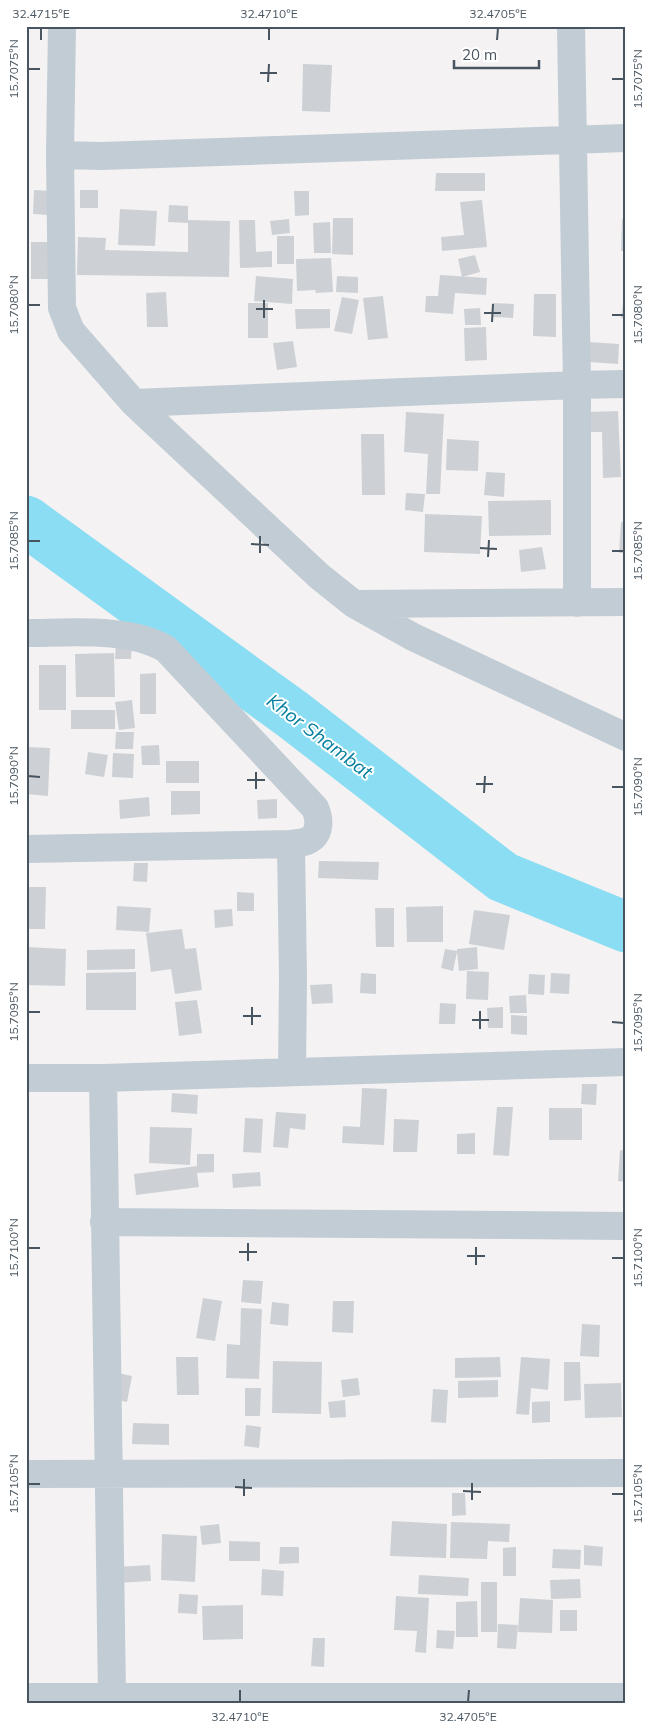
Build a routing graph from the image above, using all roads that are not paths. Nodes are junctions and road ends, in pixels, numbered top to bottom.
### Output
1 (62, 26) edge
2 (571, 26) edge
3 (626, 138) edge
4 (572, 141) junction
5 (60, 155) junction
6 (626, 384) edge
7 (577, 385) junction
8 (134, 403) junction
9 (626, 602) edge
10 (577, 603) junction
11 (354, 604) junction
12 (26, 633) edge
13 (626, 737) edge
14 (291, 844) junction
15 (26, 849) edge
16 (626, 1062) edge
17 (292, 1072) junction
18 (26, 1078) edge
19 (103, 1078) junction
20 (104, 1222) junction
21 (626, 1226) edge
22 (109, 1473) junction
23 (626, 1473) edge
24 (26, 1474) edge
25 (112, 1696) junction
26 (26, 1697) edge
27 (626, 1697) edge
28 (430, 1701) edge

1 - 5 street
2 - 4 street
3 - 4 street
4 - 5 street
4 - 7 street
5 - 8 street
6 - 7 street
7 - 8 street
7 - 10 street
8 - 11 street
9 - 10 street
10 - 11 street
11 - 13 street
12 - 14 street
14 - 15 street
14 - 17 street
16 - 17 street
17 - 19 street
18 - 19 street
19 - 20 street
20 - 21 street
20 - 22 street
22 - 23 street
22 - 24 street
22 - 25 street
25 - 26 street
25 - 28 street
27 - 28 street

